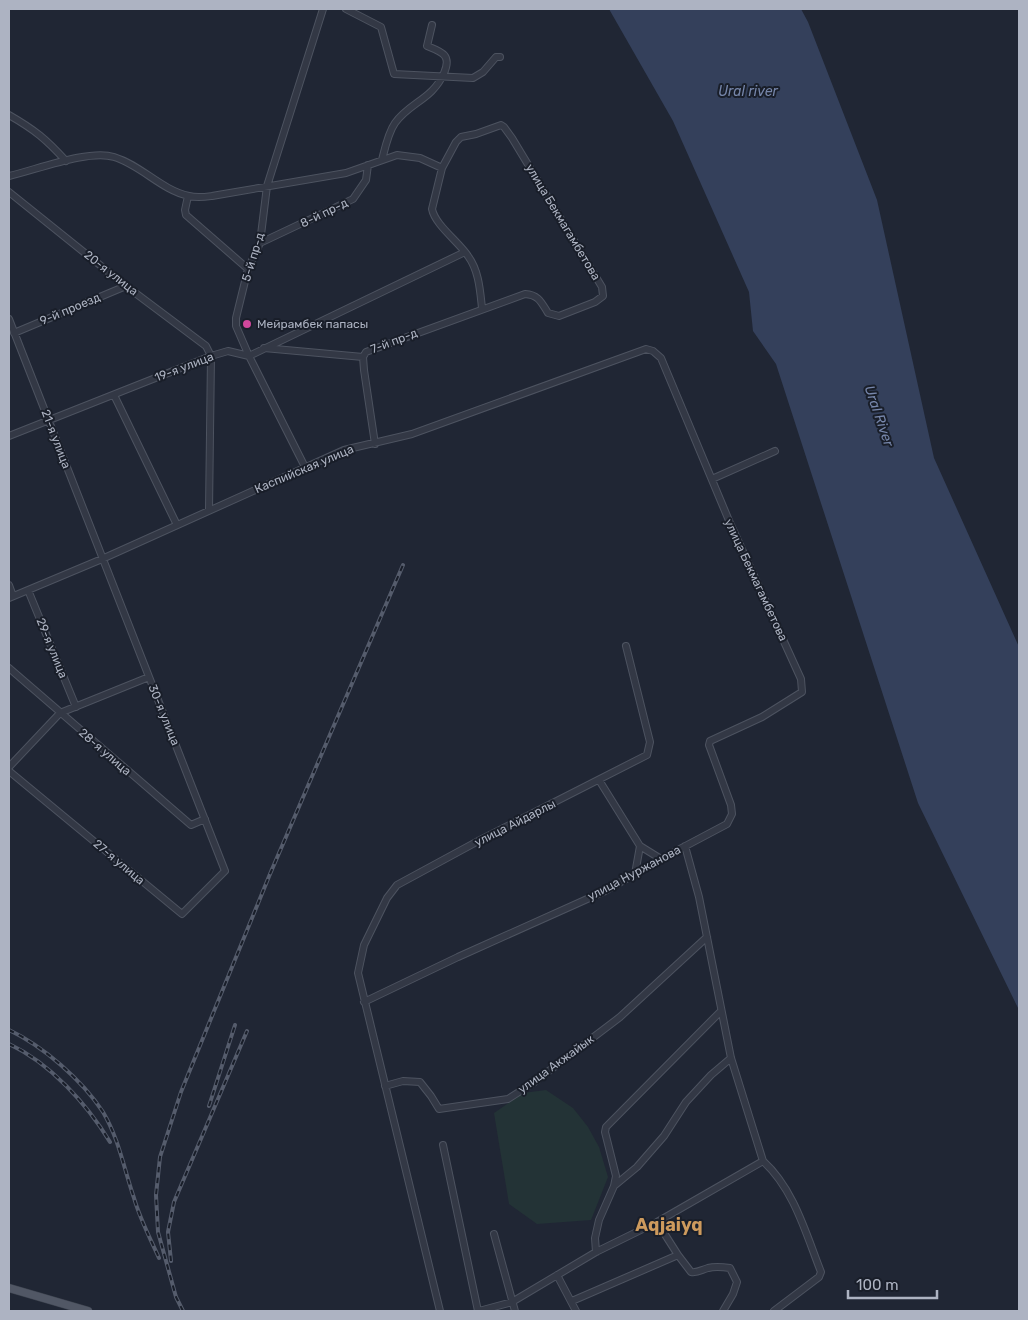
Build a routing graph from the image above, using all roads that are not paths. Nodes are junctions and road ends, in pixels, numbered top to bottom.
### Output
1 (323, 9) edge
2 (346, 9) edge
3 (432, 25) dead end
4 (500, 57) dead end
5 (443, 76) junction
6 (9, 115) edge
7 (382, 160) junction
8 (66, 161) junction
9 (368, 165) junction
10 (442, 168) junction
11 (9, 176) edge
12 (267, 186) junction
13 (9, 192) edge
14 (188, 196) junction
15 (260, 243) junction
16 (465, 252) junction
17 (248, 269) junction
18 (126, 286) junction
19 (482, 308) junction
20 (9, 320) edge
21 (14, 333) junction
22 (263, 348) junction
23 (211, 356) junction
24 (249, 356) junction
25 (363, 357) junction
26 (661, 358) joint
27 (114, 395) junction
28 (48, 419) junction
29 (9, 436) edge
30 (375, 444) junction
31 (775, 451) dead end
32 (305, 467) junction
33 (712, 479) junction
34 (209, 510) junction
35 (177, 525) junction
36 (102, 559) junction
37 (9, 586) edge
38 (28, 590) junction
39 (11, 597) edge
40 (626, 646) dead end
41 (9, 668) edge
42 (149, 677) junction
43 (802, 692) joint
44 (76, 707) junction
45 (60, 713) junction
46 (9, 769) edge
47 (599, 780) junction
48 (205, 819) junction
49 (640, 846) junction
50 (685, 846) junction
51 (660, 859) junction
52 (225, 871) joint
53 (635, 874) junction
54 (707, 937) junction
55 (364, 1002) junction
56 (721, 1011) junction
57 (731, 1058) junction
58 (385, 1086) junction
59 (443, 1146) dead end
60 (763, 1161) junction
61 (614, 1186) junction
62 (657, 1222) junction
63 (494, 1234) dead end
64 (596, 1252) junction
65 (678, 1255) junction
66 (558, 1275) junction
67 (9, 1288) edge
68 (572, 1301) junction
69 (512, 1302) junction
70 (88, 1311) edge
71 (440, 1311) edge
72 (479, 1311) edge
73 (515, 1311) edge
74 (576, 1311) edge
75 (722, 1311) edge
76 (774, 1311) edge

1 - 12 street, 5-й пр-д
2 - 5 street
3 - 5 street
4 - 5 street
5 - 7 street
6 - 8 street
7 - 9 street
7 - 10 street
8 - 11 street
8 - 14 street
9 - 12 street
9 - 15 street, 8-й пр-д
10 - 16 street
10 - 19 street, улица Бекмагамбетова
12 - 14 street
12 - 15 street, 5-й пр-д
13 - 18 street, 20-я улица
14 - 17 street
15 - 17 street, 5-й пр-д
16 - 19 street
16 - 22 street
17 - 24 street, 5-й пр-д
18 - 21 street, 9-й проезд
18 - 23 street, 20-я улица
19 - 25 street, 7-й пр-д
20 - 21 street, 21-я улица
21 - 28 street, 21-я улица
22 - 24 street
22 - 25 street
23 - 24 street, 19-я улица
23 - 27 street, 19-я улица
23 - 34 street
24 - 32 street, 5-й пр-д
25 - 30 street, 7-й пр-д
26 - 30 street, Каспийская улица
26 - 33 street, улица Бекмагамбетова
27 - 28 street, 19-я улица
27 - 35 street
28 - 29 street, 19-я улица
28 - 36 street, 21-я улица
30 - 32 street, Каспийская улица
31 - 33 street
32 - 34 street, Каспийская улица
33 - 43 street, улица Бекмагамбетова
34 - 35 street, Каспийская улица
35 - 36 street, Каспийская улица
36 - 38 street, Каспийская улица
36 - 42 street, 30-я улица
37 - 39 street
38 - 39 street, Каспийская улица
38 - 44 street, 29-я улица
40 - 47 street, улица Айдарлы
41 - 45 street, 28-я улица
42 - 44 street
42 - 48 street, 30-я улица
43 - 50 street, улица Нуржанова
44 - 45 street
45 - 46 street
45 - 48 street, 28-я улица
46 - 52 street, 27-я улица
47 - 49 street
47 - 55 street, улица Айдарлы
48 - 52 street, 30-я улица
49 - 51 street
49 - 53 street
50 - 51 street, улица Нуржанова
50 - 54 street
51 - 53 street, улица Нуржанова
53 - 55 street, улица Нуржанова
54 - 56 street
54 - 58 street, улица Акжайык
55 - 58 street, улица Айдарлы
56 - 57 street
56 - 61 street
57 - 60 street
57 - 61 street
58 - 71 street, улица Айдарлы
59 - 72 street
60 - 62 street
60 - 76 street
61 - 64 street
62 - 64 street
62 - 65 street
63 - 69 street
64 - 66 street
65 - 68 street
65 - 75 street
66 - 68 street
66 - 69 street
67 - 70 main road
68 - 74 street
69 - 72 street
69 - 73 street

